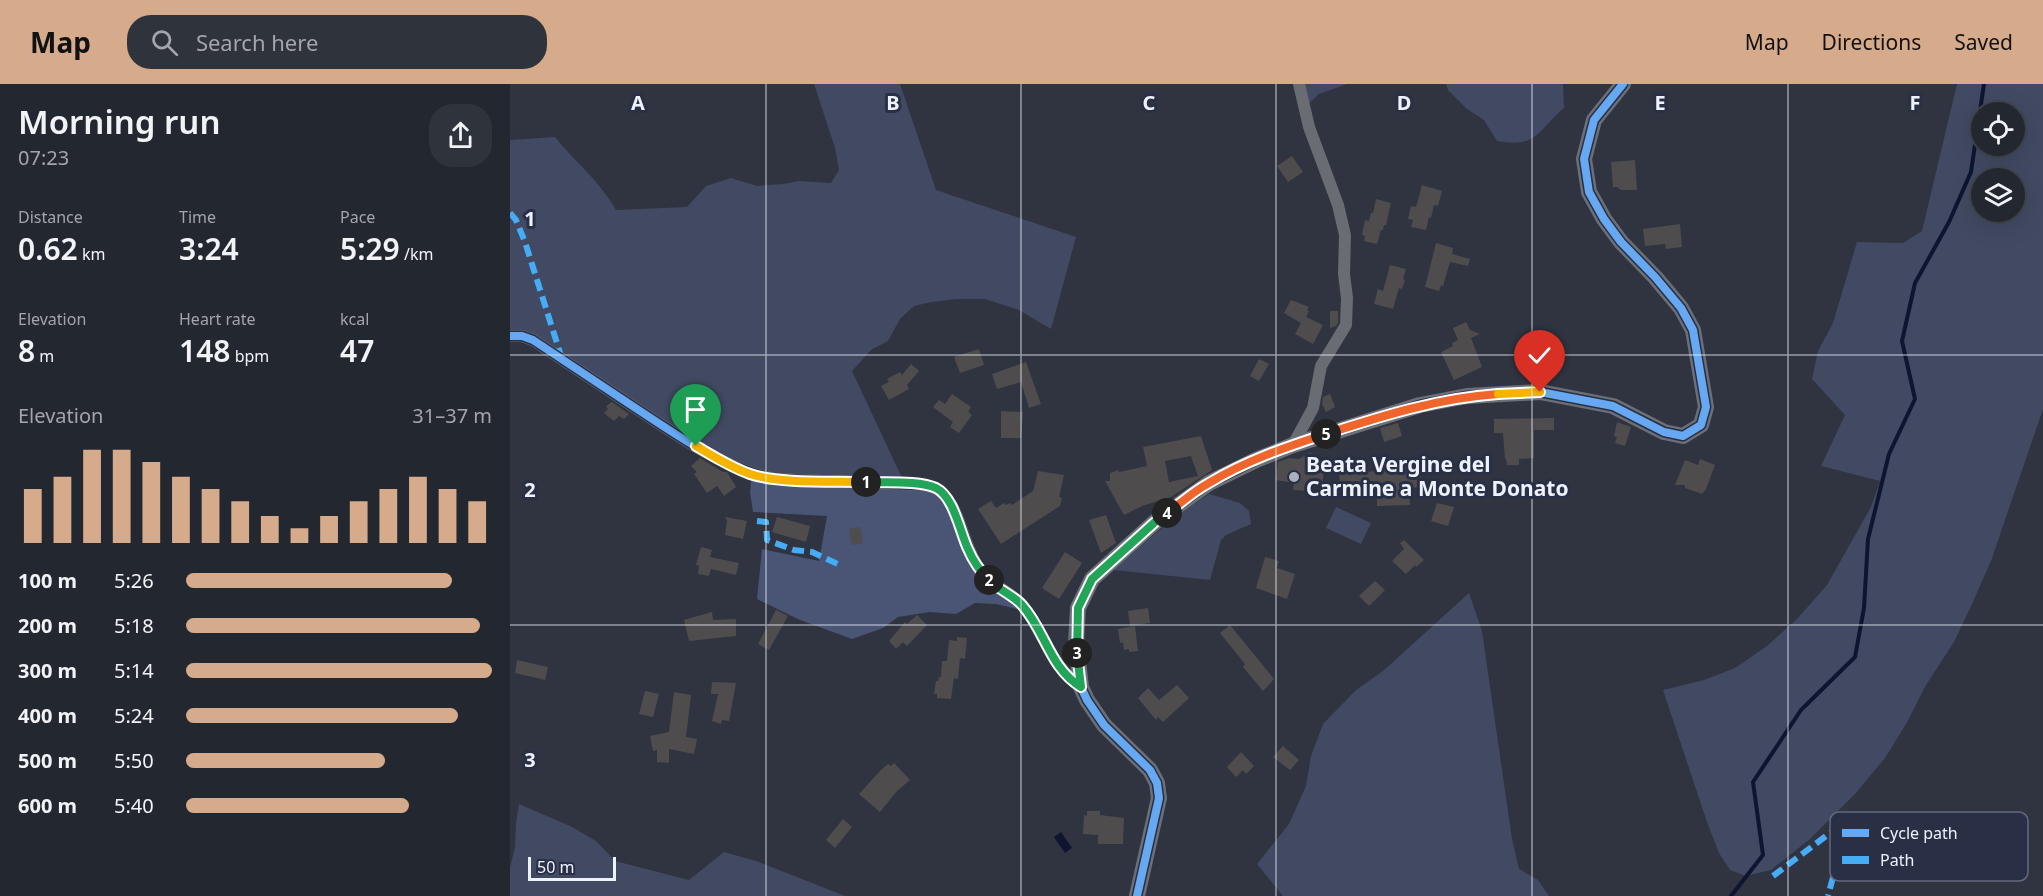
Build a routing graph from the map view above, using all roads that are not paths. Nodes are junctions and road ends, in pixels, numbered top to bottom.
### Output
1 (1299, 84) edge
2 (1623, 84) edge
3 (510, 336) edge
4 (1293, 445) junction
5 (1081, 687) junction
6 (1137, 896) edge

1 - 4 street
2 - 4 street
3 - 5 street
4 - 5 street
5 - 6 street

